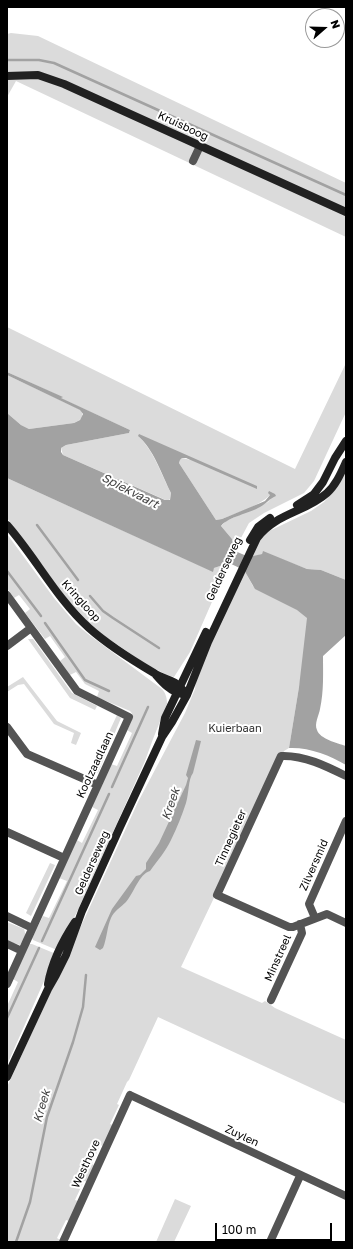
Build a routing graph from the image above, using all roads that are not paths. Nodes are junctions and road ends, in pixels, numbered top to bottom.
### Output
1 (7, 76) edge
2 (200, 146) junction
3 (193, 161) dead end
4 (346, 212) edge
5 (346, 440) edge
6 (346, 462) edge
7 (7, 524) edge
8 (249, 547) junction
9 (236, 576) junction
10 (7, 595) edge
11 (31, 628) junction
12 (7, 646) edge
13 (179, 690) junction
14 (187, 695) junction
15 (7, 727) edge
16 (162, 737) junction
17 (346, 776) edge
18 (98, 786) junction
19 (346, 821) edge
20 (7, 832) edge
21 (64, 858) junction
22 (7, 916) edge
23 (315, 918) junction
24 (346, 923) edge
25 (300, 924) junction
26 (32, 928) junction
27 (7, 944) edge
28 (22, 951) junction
29 (7, 984) edge
30 (271, 1000) dead end
31 (7, 1077) edge
32 (130, 1095) joint
33 (300, 1176) junction
34 (346, 1196) edge
35 (63, 1242) edge
36 (270, 1242) edge

1 - 2 street, Kruisboog
2 - 3 street
2 - 4 street, Kruisboog
5 - 8 street, Gelderseweg
6 - 8 street, Gelderseweg
7 - 13 street, Kringloop
8 - 9 street, Gelderseweg
9 - 13 street, Gelderseweg
9 - 14 street, Gelderseweg
10 - 11 street, Koolzaadlaan
11 - 12 street
11 - 18 street, Koolzaadlaan
13 - 14 street, Kringloop
13 - 16 street, Gelderseweg
14 - 16 street, Gelderseweg
15 - 18 street
16 - 31 street, Gelderseweg
17 - 25 street, Tinnegieter
18 - 21 street, Koolzaadlaan
19 - 23 street, Zilversmid
20 - 21 street
21 - 26 street, Koolzaadlaan
22 - 26 street
23 - 24 street, Tinnegieter
23 - 25 street, Tinnegieter
25 - 30 street, Minstreel
26 - 28 street, Koolzaadlaan
27 - 28 street
28 - 29 street, Koolzaadlaan
32 - 33 street, Zuylen
32 - 35 street, Westhove
33 - 34 street, Zuylen
33 - 36 street

